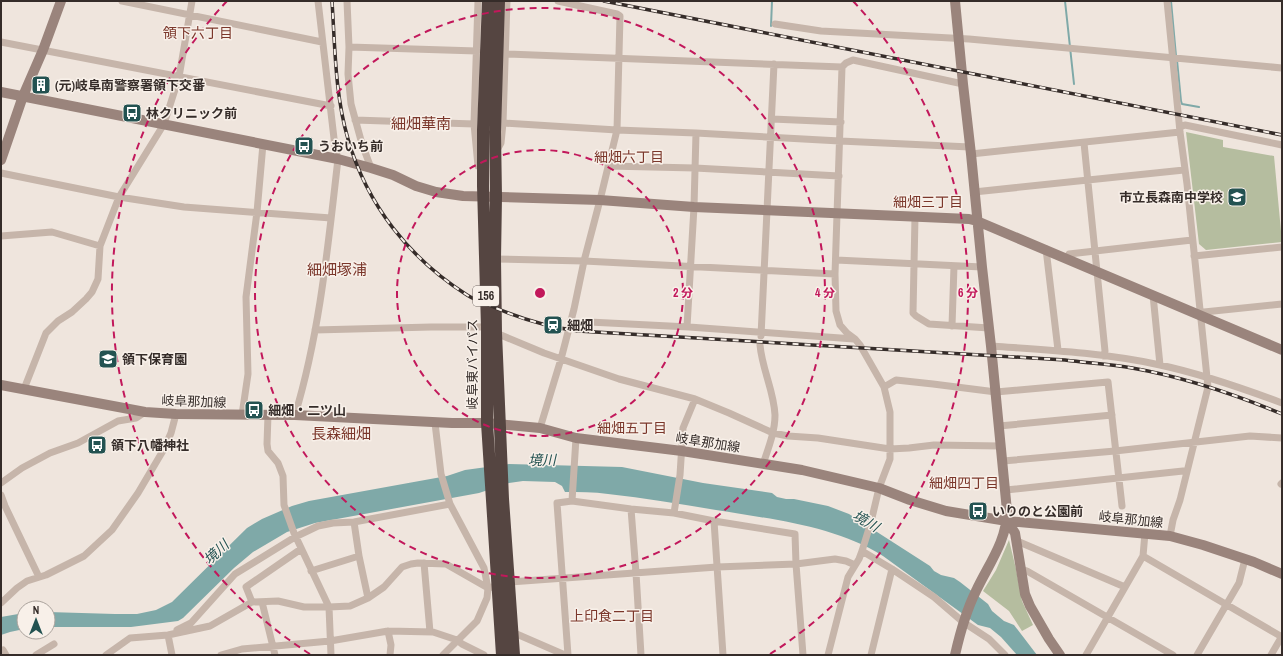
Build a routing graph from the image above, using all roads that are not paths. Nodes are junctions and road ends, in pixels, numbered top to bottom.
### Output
1 (61, 1) edge
2 (122, 1) edge
3 (192, 1) edge
4 (318, 1) edge
5 (347, 1) edge
6 (478, 1) edge
7 (488, 1) edge
8 (499, 1) edge
9 (508, 1) edge
10 (558, 1) edge
11 (955, 1) edge
12 (1167, 1) edge
13 (189, 15) junction
14 (775, 24) dead end
15 (959, 39) junction
16 (1, 42) edge
17 (322, 42) junction
18 (349, 47) junction
19 (43, 50) junction
20 (477, 51) junction
21 (505, 54) junction
22 (1173, 58) junction
23 (618, 59) junction
24 (774, 64) junction
25 (842, 67) junction
26 (1282, 68) edge
27 (179, 77) junction
28 (963, 84) junction
29 (1, 92) edge
30 (23, 96) junction
31 (331, 106) junction
32 (772, 119) junction
33 (355, 120) junction
34 (841, 122) junction
35 (164, 124) junction
36 (489, 127) junction
37 (617, 130) junction
38 (1180, 130) junction
39 (696, 133) junction
40 (771, 137) junction
41 (840, 141) junction
42 (1084, 143) junction
43 (263, 144) junction
44 (1282, 145) edge
45 (971, 150) junction
46 (338, 159) junction
47 (1, 160) edge
48 (608, 166) junction
49 (371, 168) junction
50 (695, 168) junction
51 (1184, 170) junction
52 (1, 173) edge
53 (769, 173) junction
54 (839, 176) junction
55 (1088, 181) junction
56 (974, 192) junction
57 (487, 193) junction
58 (119, 197) junction
59 (600, 200) junction
60 (694, 207) junction
61 (767, 210) junction
62 (256, 212) junction
63 (838, 213) junction
64 (915, 217) junction
65 (331, 218) junction
66 (977, 221) junction
67 (1, 236) edge
68 (1192, 240) junction
69 (100, 246) junction
70 (1282, 247) edge
71 (1046, 249) junction
72 (1094, 251) junction
73 (1194, 256) junction
74 (1067, 258) junction
75 (494, 259) junction
76 (836, 260) junction
77 (584, 261) junction
78 (914, 264) junction
79 (954, 266) junction
80 (690, 267) junction
81 (982, 267) junction
82 (765, 270) junction
83 (1097, 271) junction
84 (835, 274) junction
85 (1153, 295) junction
86 (1282, 304) edge
87 (1200, 315) junction
88 (589, 322) dead end
89 (952, 326) junction
90 (687, 327) junction
91 (989, 328) junction
92 (315, 330) junction
93 (491, 330) junction
94 (761, 334) junction
95 (855, 339) junction
96 (760, 345) dead end
97 (991, 346) junction
98 (1058, 350) junction
99 (1282, 350) edge
100 (1104, 356) junction
101 (561, 359) junction
102 (1160, 365) junction
103 (1207, 377) junction
104 (1, 385) edge
105 (884, 387) junction
106 (24, 389) junction
107 (996, 392) junction
108 (695, 399) junction
109 (1282, 403) edge
110 (145, 412) junction
111 (176, 414) junction
112 (242, 415) junction
113 (268, 415) junction
114 (295, 415) junction
115 (1112, 415) junction
116 (436, 423) junction
117 (487, 423) junction
118 (500, 424) junction
119 (999, 426) junction
120 (540, 428) junction
121 (773, 433) junction
122 (576, 438) junction
123 (1282, 438) edge
124 (1194, 443) junction
125 (1001, 446) junction
126 (890, 449) junction
127 (682, 451) junction
128 (1115, 451) junction
129 (1003, 461) junction
130 (763, 464) junction
131 (1187, 472) junction
132 (1118, 479) junction
133 (1, 483) edge
134 (879, 488) junction
135 (1006, 490) junction
136 (1, 495) edge
137 (572, 501) junction
138 (450, 503) junction
139 (498, 504) junction
140 (1122, 506) dead end
141 (631, 509) junction
142 (674, 513) junction
143 (714, 521) junction
144 (1007, 521) junction
145 (354, 522) junction
146 (1145, 533) junction
147 (294, 535) junction
148 (1170, 536) junction
149 (1017, 541) junction
150 (301, 549) junction
151 (862, 550) junction
152 (359, 556) junction
153 (1143, 556) junction
154 (1245, 559) junction
155 (424, 563) junction
156 (796, 564) junction
157 (855, 565) junction
158 (717, 567) junction
159 (892, 569) junction
160 (1021, 569) junction
161 (311, 571) junction
162 (636, 573) junction
163 (1282, 574) edge
164 (39, 577) junction
165 (562, 578) junction
166 (510, 582) junction
167 (492, 587) junction
168 (1125, 587) junction
169 (368, 598) junction
170 (252, 602) junction
171 (262, 602) junction
172 (1, 603) edge
173 (1226, 605) junction
174 (328, 607) junction
175 (1108, 617) junction
176 (964, 620) junction
177 (388, 631) junction
178 (430, 632) junction
179 (512, 632) junction
180 (168, 635) junction
181 (1282, 636) edge
182 (457, 640) junction
183 (330, 641) junction
184 (54, 644) dead end
185 (273, 646) junction
186 (243, 652) edge
187 (36, 655) edge
188 (106, 655) edge
189 (172, 655) edge
190 (221, 655) edge
191 (275, 655) edge
192 (331, 655) edge
193 (390, 655) edge
194 (444, 655) edge
195 (484, 655) edge
196 (502, 655) edge
197 (514, 655) edge
198 (566, 655) edge
199 (641, 655) edge
200 (723, 655) edge
201 (803, 655) edge
202 (828, 655) edge
203 (871, 655) edge
204 (955, 655) edge
205 (1006, 655) edge
206 (1060, 655) edge
207 (1086, 655) edge
208 (1173, 655) edge
209 (1197, 655) edge
210 (1271, 655) edge

1 - 19 street
2 - 13 street
3 - 13 street
4 - 17 street
5 - 18 street
6 - 20 street
7 - 36 highway, 岐阜東バイパス / 156
8 - 36 highway, 岐阜東バイパス / 156
9 - 21 street
10 - 23 street
11 - 15 street
12 - 22 street
13 - 17 street
13 - 27 street
14 - 15 street
15 - 22 street
15 - 28 street
16 - 19 street
17 - 31 street
18 - 20 street
18 - 33 street
19 - 27 street
19 - 30 street
20 - 36 street
21 - 23 street
21 - 36 street
22 - 26 street
22 - 38 street
23 - 24 street
23 - 37 street
24 - 25 street
24 - 32 street
25 - 28 street
25 - 34 street
27 - 31 street
27 - 35 street
28 - 45 street
29 - 30 street
30 - 35 street
30 - 47 street
31 - 46 street
32 - 34 street
32 - 40 street
33 - 36 street
33 - 49 street
34 - 41 street
35 - 43 street
35 - 58 street
36 - 37 street
36 - 57 highway, 岐阜東バイパス / 156
36 - 57 highway, 岐阜東バイパス / 156
37 - 39 street
37 - 48 street
38 - 42 street
38 - 44 street
38 - 51 street
39 - 40 street
39 - 50 street
40 - 41 street
40 - 53 street
41 - 45 street
41 - 54 street
42 - 45 street
42 - 55 street
43 - 46 street
43 - 62 street
45 - 56 street
46 - 49 street
46 - 65 street
48 - 50 street
48 - 59 street
49 - 57 street
50 - 53 street
50 - 60 street
51 - 55 street
51 - 68 street
52 - 58 street
53 - 54 street
53 - 61 street
54 - 63 street
55 - 56 street
55 - 72 street
56 - 66 street
57 - 59 street
57 - 75 highway, 岐阜東バイパス / 156
57 - 93 highway, 岐阜東バイパス / 156
58 - 62 street
58 - 69 street
59 - 60 street
59 - 77 street
60 - 61 street
60 - 80 street
61 - 63 street
61 - 82 street
62 - 65 street
62 - 112 street
63 - 64 street
63 - 76 street
64 - 66 street
64 - 78 street
65 - 92 street
66 - 71 street
66 - 81 street
67 - 69 street
68 - 72 street
68 - 73 street
69 - 106 street
70 - 73 street
71 - 74 street
71 - 98 street
72 - 74 street
72 - 83 street
73 - 87 street
74 - 83 street
75 - 77 street
75 - 93 highway, 岐阜東バイパス / 156
76 - 78 street
76 - 84 street
77 - 80 street
77 - 101 street
78 - 79 street
78 - 89 street
79 - 81 street
79 - 89 street
80 - 82 street
80 - 90 street
81 - 91 street
82 - 84 street
82 - 94 street
83 - 85 street
83 - 100 street
84 - 95 street
85 - 87 street
85 - 102 street
86 - 87 street
87 - 99 street
87 - 103 street
88 - 90 street
89 - 91 street
90 - 94 street
91 - 97 street
92 - 93 street
92 - 114 street
93 - 101 street
93 - 117 highway, 岐阜東バイパス / 156
93 - 118 highway, 岐阜東バイパス / 156
94 - 95 street
95 - 105 street
96 - 121 street
97 - 98 street
97 - 107 street
98 - 100 street
100 - 102 street
101 - 108 street
101 - 120 street
102 - 103 street
103 - 109 street
103 - 124 street
104 - 106 street, 岐阜那加線
105 - 107 street
105 - 126 street
106 - 110 street, 岐阜那加線
107 - 115 street
107 - 119 street
108 - 121 street
108 - 127 street
110 - 111 street, 岐阜那加線
110 - 133 street
111 - 112 street, 岐阜那加線
111 - 164 street
112 - 113 street, 岐阜那加線
113 - 114 street, 岐阜那加線
113 - 147 street
114 - 116 street, 岐阜那加線
115 - 119 street
115 - 128 street
116 - 117 street, 岐阜那加線
116 - 138 street
117 - 118 street, 岐阜那加線
117 - 139 highway, 岐阜東バイパス / 156
118 - 120 street, 岐阜那加線
118 - 139 highway, 岐阜東バイパス / 156
119 - 125 street
120 - 122 street, 岐阜那加線
121 - 126 street
121 - 130 street
122 - 127 street, 岐阜那加線
122 - 137 street
123 - 124 street
124 - 128 street
124 - 131 street
125 - 126 street
125 - 129 street
126 - 134 street
127 - 130 street, 岐阜那加線
127 - 142 street
128 - 129 street
128 - 132 street
129 - 135 street
130 - 134 street, 岐阜那加線
131 - 132 street
131 - 148 street
132 - 135 street
132 - 140 street
134 - 144 street, 岐阜那加線
134 - 151 street
135 - 144 street
136 - 164 street
137 - 141 street
137 - 165 street
138 - 145 street
138 - 167 street
139 - 166 highway, 岐阜東バイパス / 156
139 - 167 highway, 岐阜東バイパス / 156
141 - 142 street
141 - 162 street
142 - 143 street
143 - 156 street
143 - 158 street
144 - 146 street, 岐阜那加線
144 - 149 street
144 - 176 street
145 - 147 street
145 - 152 street
146 - 148 street, 岐阜那加線
146 - 153 street
147 - 150 street
147 - 180 street
148 - 154 street, 岐阜那加線
149 - 160 street
149 - 168 street
150 - 161 street
150 - 170 street
151 - 157 street
151 - 159 street
152 - 161 street
152 - 169 street
153 - 168 street
153 - 173 street
154 - 163 street, 岐阜那加線
154 - 173 street
155 - 167 street
155 - 169 street
155 - 178 street
156 - 157 street
156 - 158 street
156 - 201 street
157 - 202 street
158 - 162 street
158 - 200 street
159 - 176 street
159 - 203 street
160 - 175 street
160 - 206 street
161 - 174 street
162 - 165 street
162 - 199 street
164 - 172 street
165 - 166 street
165 - 198 street
166 - 179 highway, 岐阜東バイパス / 156
167 - 182 street
167 - 196 highway, 岐阜東バイパス / 156
168 - 175 street
169 - 174 street
170 - 171 street
170 - 180 street
171 - 174 street
171 - 185 street
173 - 181 street
173 - 209 street
174 - 183 street
175 - 207 street
175 - 208 street
176 - 204 street
176 - 205 street
177 - 178 street
177 - 183 street
177 - 193 street
178 - 182 street
179 - 197 highway, 岐阜東バイパス / 156
179 - 198 street
180 - 188 street
180 - 189 street
181 - 210 street
182 - 194 street
182 - 195 street
183 - 185 street
183 - 192 street
184 - 187 street
185 - 186 street
185 - 191 street
186 - 190 street

